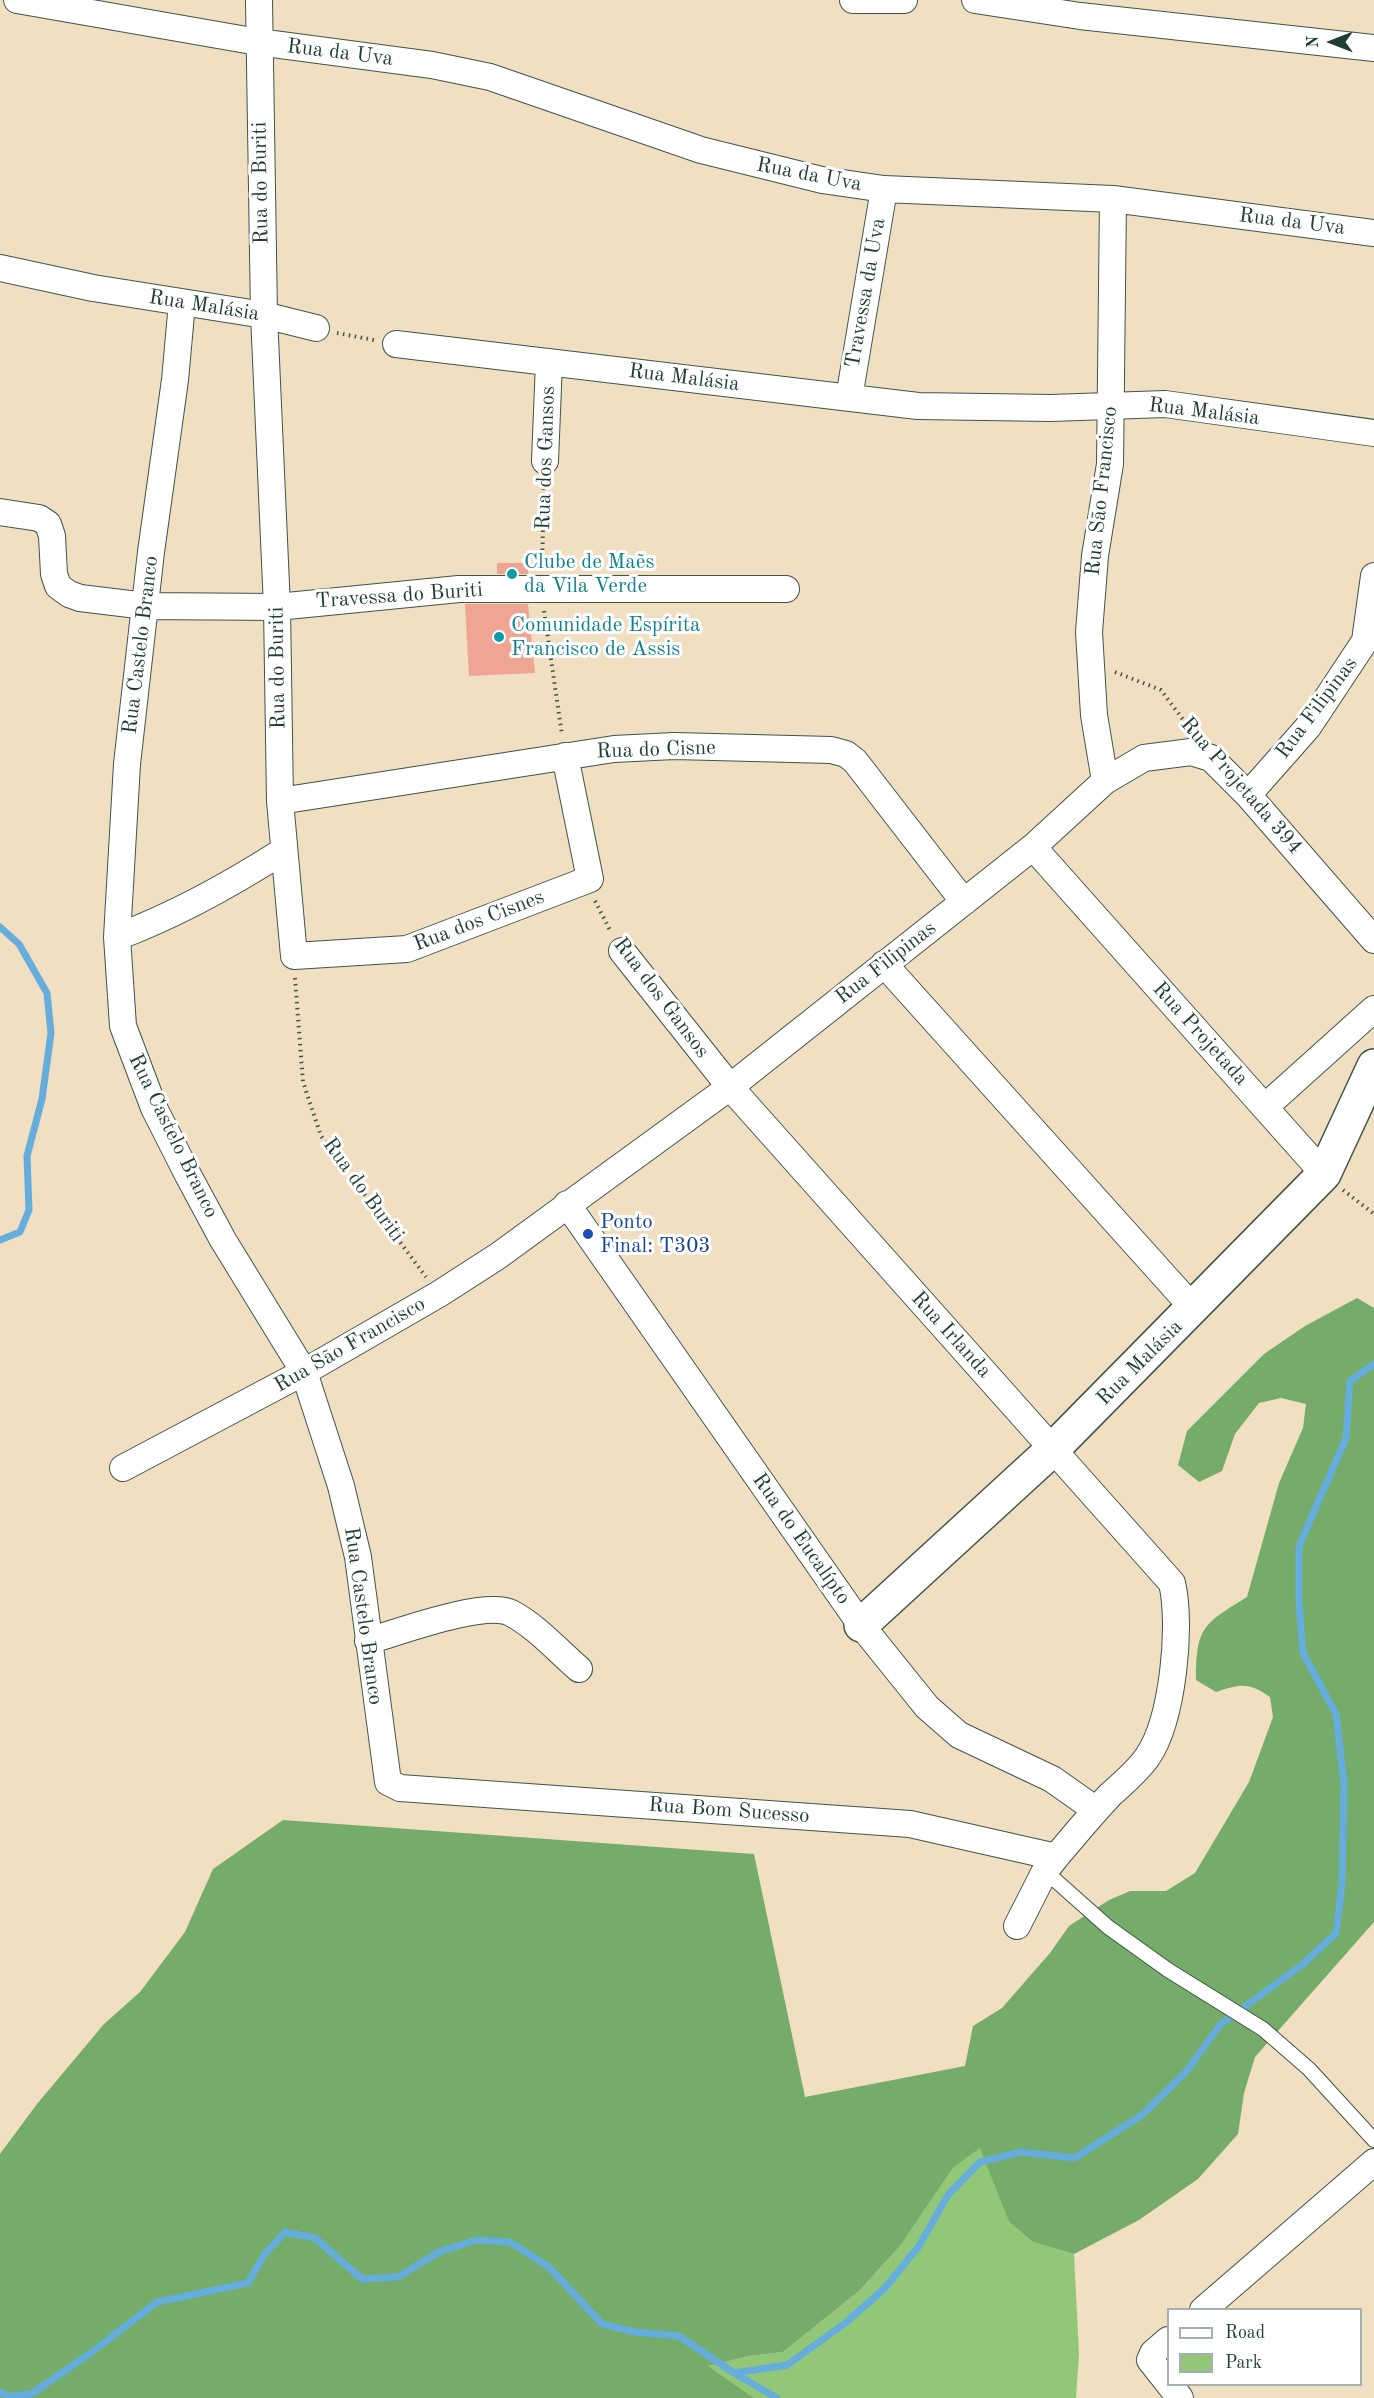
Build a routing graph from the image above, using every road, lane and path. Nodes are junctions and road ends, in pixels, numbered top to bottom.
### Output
1 (17, 0) edge
2 (259, 0) edge
3 (853, 0) edge
4 (904, 0) edge
5 (975, 0) edge
6 (258, 42) junction
7 (1374, 48) edge
8 (885, 189) junction
9 (1113, 199) junction
10 (1374, 233) edge
11 (0, 268) edge
12 (182, 303) junction
13 (264, 315) junction
14 (315, 328) joint
15 (396, 344) joint
16 (549, 362) junction
17 (849, 398) junction
18 (1113, 405) junction
19 (1374, 433) edge
20 (545, 461) joint
21 (0, 512) edge
22 (1374, 576) edge
23 (541, 589) junction
24 (786, 589) dead end
25 (146, 606) junction
26 (277, 607) junction
27 (1369, 645) edge
28 (1089, 662) junction
29 (564, 756) junction
30 (1211, 758) junction
31 (1105, 781) junction
32 (1248, 795) junction
33 (280, 801) junction
34 (1033, 847) junction
35 (283, 851) junction
36 (964, 902) junction
37 (596, 906) dead end
38 (117, 937) junction
39 (1374, 940) edge
40 (622, 951) joint
41 (294, 956) junction
42 (884, 964) junction
43 (1374, 1009) edge
44 (1374, 1066) edge
45 (730, 1087) junction
46 (1265, 1107) junction
47 (1324, 1174) junction
48 (567, 1204) junction
49 (1374, 1214) edge
50 (439, 1294) junction
51 (1194, 1309) junction
52 (304, 1372) junction
53 (1053, 1449) junction
54 (123, 1468) dead end
55 (861, 1625) junction
56 (369, 1641) junction
57 (579, 1668) dead end
58 (400, 1788) joint
59 (1096, 1810) junction
60 (1050, 1864) junction
61 (1017, 1926) dead end
62 (1374, 2140) edge
63 (1374, 2162) edge
64 (1205, 2308) edge
65 (1161, 2346) edge
66 (1167, 2383) edge
67 (1169, 2386) edge
68 (1180, 2398) edge

1 - 6 street, Rua da Uva
2 - 6 street, Rua do Buriti
3 - 4 street
5 - 7 street
6 - 8 street, Rua da Uva
6 - 13 street, Rua do Buriti
8 - 9 street, Rua da Uva
8 - 17 street, Travessa da Uva
9 - 10 street, Rua da Uva
9 - 18 street, Rua São Francisco
11 - 12 street, Rua Malásia
12 - 13 street, Rua Malásia
12 - 25 street, Rua Castelo Branco
13 - 14 street, Rua Malásia
13 - 26 street, Rua do Buriti
14 - 15 path
15 - 16 street, Rua Malásia
16 - 17 street, Rua Malásia
16 - 20 street, Rua dos Gansos
17 - 18 street, Rua Malásia
18 - 19 street, Rua Malásia
18 - 28 street, Rua São Francisco
20 - 23 path, Rua dos Gansos
21 - 25 street, Travessa do Buriti
22 - 27 street, Rua Filipinas
23 - 24 street, Travessa do Buriti
23 - 26 street, Travessa do Buriti
23 - 29 path, Rua dos Gansos
25 - 26 street, Travessa do Buriti
25 - 38 street, Rua Castelo Branco
26 - 33 street, Rua do Buriti
27 - 32 street, Rua Filipinas
28 - 30 path, Rua Projetada 394
28 - 31 street, Rua São Francisco
29 - 33 street, Rua do Cisne
29 - 36 street, Rua do Cisne
29 - 41 street, Rua dos Cisnes
30 - 31 street, Rua Filipinas
30 - 32 street, Rua Projetada 394
31 - 34 street, Rua Filipinas
32 - 39 street, Rua Projetada 394
33 - 35 street, Rua do Buriti
34 - 36 street, Rua Filipinas
34 - 46 street, Rua Projetada
35 - 38 street
35 - 41 street, Rua do Buriti
36 - 42 street, Rua Filipinas
37 - 40 path, Rua dos Gansos
38 - 52 street, Rua Castelo Branco
40 - 45 street, Rua dos Gansos
41 - 50 path, Rua do Buriti
42 - 45 street, Rua Filipinas
42 - 51 street
43 - 46 street
44 - 47 street, Rua Malásia
45 - 48 street, Rua Filipinas
45 - 53 street, Rua Irlanda
46 - 47 street, Rua Projetada
47 - 49 path
47 - 51 street, Rua Malásia
48 - 50 street, Rua São Francisco
48 - 55 street, Rua do Eucalípto
50 - 52 street, Rua São Francisco
51 - 53 street, Rua Malásia
52 - 54 street, Rua São Francisco
52 - 56 street, Rua Castelo Branco
53 - 55 street, Rua Malásia
53 - 59 street, Rua Irlanda
55 - 59 street, Rua do Eucalípto
56 - 57 street
56 - 58 street, Rua Castelo Branco
58 - 60 street, Rua Bom Sucesso
59 - 60 street
60 - 61 street
60 - 62 lane
63 - 64 street
65 - 66 street
67 - 68 street

